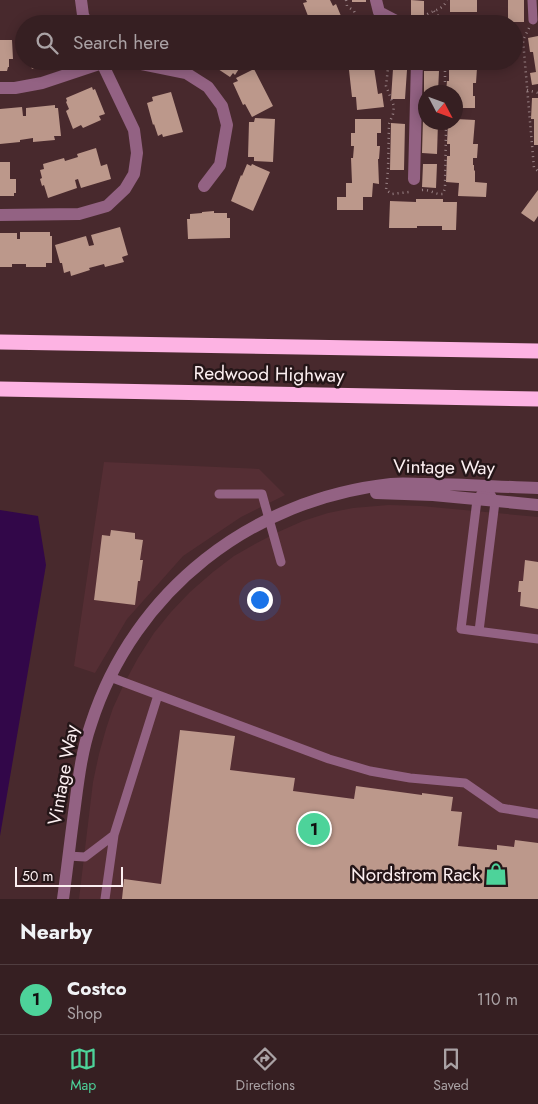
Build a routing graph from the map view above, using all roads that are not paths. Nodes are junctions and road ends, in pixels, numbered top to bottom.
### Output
1 (81, 0) edge
2 (376, 0) edge
3 (532, 0) edge
4 (83, 15) edge
5 (385, 15) edge
6 (532, 20) road end
7 (79, 70) edge
8 (105, 70) edge
9 (170, 70) edge
10 (417, 70) edge
11 (0, 88) edge
12 (414, 179) dead end
13 (204, 186) dead end
14 (0, 215) edge
15 (0, 342) edge
16 (538, 351) edge
17 (0, 389) edge
18 (538, 399) edge
19 (486, 486) junction
20 (538, 488) edge
21 (351, 491) junction
22 (219, 494) dead end
23 (477, 500) junction
24 (496, 502) junction
25 (538, 505) edge
26 (269, 518) junction
27 (281, 562) dead end
28 (479, 631) junction
29 (538, 639) edge
30 (110, 677) junction
31 (158, 695) junction
32 (538, 814) edge
33 (114, 835) junction
34 (68, 856) junction
35 (63, 899) edge
36 (105, 899) edge

1 - 4 street
2 - 5 street
3 - 6 lane
7 - 11 street
8 - 14 street
9 - 13 street
10 - 12 street
15 - 16 highway, Redwood Highway
17 - 18 highway, Redwood Highway
19 - 20 street, Vintage Way
19 - 21 street, Vintage Way
19 - 23 lane
19 - 24 lane
21 - 23 street, Vintage Way
21 - 26 street, Vintage Way
22 - 26 lane
23 - 24 street, Vintage Way
23 - 28 lane
24 - 25 street, Vintage Way
24 - 28 lane
26 - 27 lane
26 - 30 street, Vintage Way
28 - 29 lane
30 - 31 lane
30 - 34 street, Vintage Way
31 - 32 lane
31 - 33 lane
33 - 34 lane
33 - 36 lane
34 - 35 street, Vintage Way

